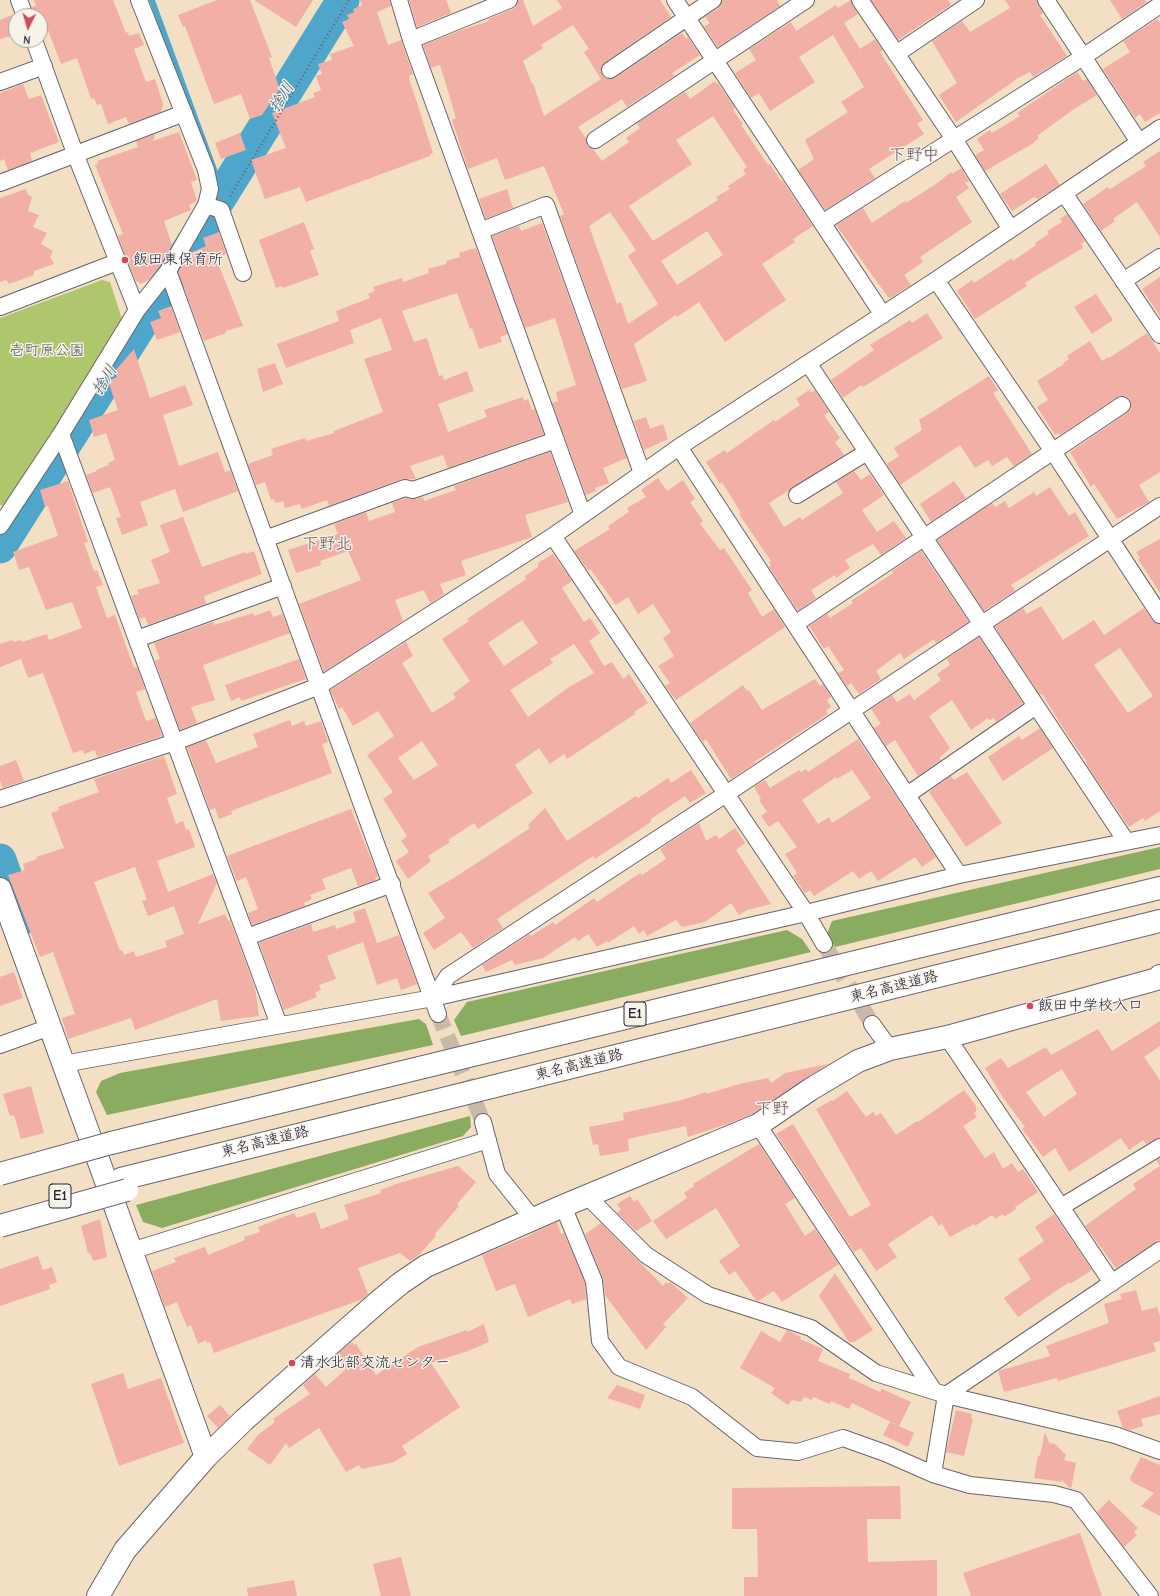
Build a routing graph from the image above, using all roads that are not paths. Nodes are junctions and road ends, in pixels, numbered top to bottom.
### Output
1 (139, 0) edge
2 (399, 0) edge
3 (510, 0) edge
4 (675, 0) edge
5 (713, 0) edge
6 (806, 0) edge
7 (860, 0) edge
8 (976, 0) edge
9 (1046, 0) edge
10 (1160, 6) edge
11 (687, 18) junction
12 (411, 40) junction
13 (37, 48) edge
14 (896, 54) junction
15 (1083, 57) junction
16 (714, 60) junction
17 (44, 66) junction
18 (610, 70) dead end
19 (0, 82) edge
20 (184, 113) junction
21 (1160, 128) edge
22 (595, 140) dead end
23 (954, 140) junction
24 (1139, 142) junction
25 (76, 156) junction
26 (0, 184) edge
27 (1064, 193) junction
28 (214, 207) junction
29 (822, 223) junction
30 (1010, 228) junction
31 (480, 231) junction
32 (1160, 257) edge
33 (117, 262) junction
34 (168, 271) junction
35 (243, 274) dead end
36 (936, 280) junction
37 (1123, 281) junction
38 (0, 307) edge
39 (136, 310) junction
40 (882, 315) junction
41 (1160, 335) edge
42 (808, 363) junction
43 (1122, 405) dead end
44 (60, 434) junction
45 (556, 440) junction
46 (679, 447) junction
47 (1052, 450) junction
48 (867, 452) junction
49 (642, 473) junction
50 (797, 495) dead end
51 (1160, 506) edge
52 (583, 515) junction
53 (0, 526) edge
54 (553, 536) junction
55 (924, 537) junction
56 (266, 539) junction
57 (1110, 540) junction
58 (283, 586) junction
59 (1160, 615) edge
60 (795, 624) junction
61 (982, 625) junction
62 (137, 639) junction
63 (319, 686) junction
64 (1036, 706) junction
65 (851, 711) junction
66 (175, 742) junction
67 (726, 794) junction
68 (907, 795) junction
69 (0, 799) edge
70 (1160, 835) edge
71 (1126, 842) junction
72 (959, 875) junction
73 (392, 884) junction
74 (1160, 888) edge
75 (0, 890) edge
76 (806, 912) junction
77 (1160, 921) edge
78 (247, 937) junction
79 (824, 944) tunnel mouth
80 (1159, 980) edge
81 (433, 998) junction
82 (438, 1014) tunnel mouth
83 (872, 1024) tunnel mouth
84 (279, 1025) junction
85 (50, 1027) junction
86 (947, 1037) junction
87 (0, 1045) edge
88 (890, 1049) junction
89 (63, 1064) junction
90 (482, 1122) tunnel mouth
91 (758, 1126) junction
92 (488, 1140) junction
93 (1160, 1147) edge
94 (0, 1174) edge
95 (124, 1185) junction
96 (587, 1196) junction
97 (563, 1206) junction
98 (1061, 1207) junction
99 (0, 1213) edge
100 (533, 1219) junction
101 (0, 1226) edge
102 (1160, 1250) edge
103 (131, 1251) junction
104 (1112, 1283) junction
105 (940, 1393) junction
106 (1160, 1451) edge
107 (206, 1457) junction
108 (933, 1474) junction
109 (98, 1596) edge
110 (1150, 1596) edge

1 - 20 street
2 - 12 street
3 - 12 street
4 - 11 street
5 - 11 street
6 - 16 street
7 - 14 street
8 - 14 street
9 - 15 street
10 - 15 street
11 - 16 street
11 - 18 street
12 - 31 street
13 - 17 street
14 - 23 street
15 - 23 street
15 - 24 street
16 - 22 street
16 - 29 street
17 - 19 street
17 - 25 street
20 - 25 street
20 - 28 street
21 - 24 street
23 - 29 street
23 - 30 street
24 - 27 street
25 - 26 street
25 - 33 street
27 - 30 street
27 - 37 street
28 - 34 street
28 - 35 street
29 - 40 street
30 - 36 street
31 - 45 street
31 - 49 street
32 - 37 street
33 - 38 street
33 - 39 street
34 - 39 street
34 - 56 street
36 - 40 street
36 - 47 street
37 - 41 street
39 - 44 street
40 - 42 street
42 - 46 street
42 - 48 street
43 - 47 street
44 - 53 street
44 - 62 street
45 - 52 street
45 - 56 street
46 - 49 street
46 - 60 street
47 - 55 street
47 - 57 street
48 - 50 street
48 - 55 street
49 - 52 street
51 - 57 street
52 - 54 street
54 - 63 street
54 - 67 street
55 - 60 street
55 - 61 street
56 - 58 street
57 - 59 street
57 - 61 street
58 - 62 street
58 - 63 street
60 - 65 street
61 - 64 street
61 - 65 street
62 - 66 street
63 - 66 street
63 - 73 street
64 - 68 street
64 - 71 street
65 - 67 street
65 - 68 street
66 - 69 street
66 - 78 street
67 - 76 street
67 - 81 street
68 - 72 street
70 - 71 street
71 - 72 street
72 - 76 street
73 - 78 street
73 - 81 street
74 - 94 main road, E1, bridge
75 - 85 main road
76 - 79 street
76 - 81 street
77 - 95 main road, 東名高速道路 / E1
78 - 84 street
80 - 86 main road
81 - 82 street
81 - 84 street
83 - 88 street
84 - 89 street
85 - 87 street
85 - 89 main road
86 - 88 main road
86 - 98 street
88 - 91 main road
89 - 103 main road
90 - 92 street
91 - 96 main road
91 - 105 street
92 - 100 street
92 - 103 street
93 - 98 street
95 - 99 main road, 東名高速道路 / E1
95 - 101 main road, bridge
96 - 97 main road
96 - 105 street
97 - 100 main road
97 - 108 street
98 - 104 street
100 - 107 main road
102 - 104 street
103 - 107 main road
104 - 105 street
105 - 106 street
105 - 108 street
107 - 109 main road
108 - 110 street

